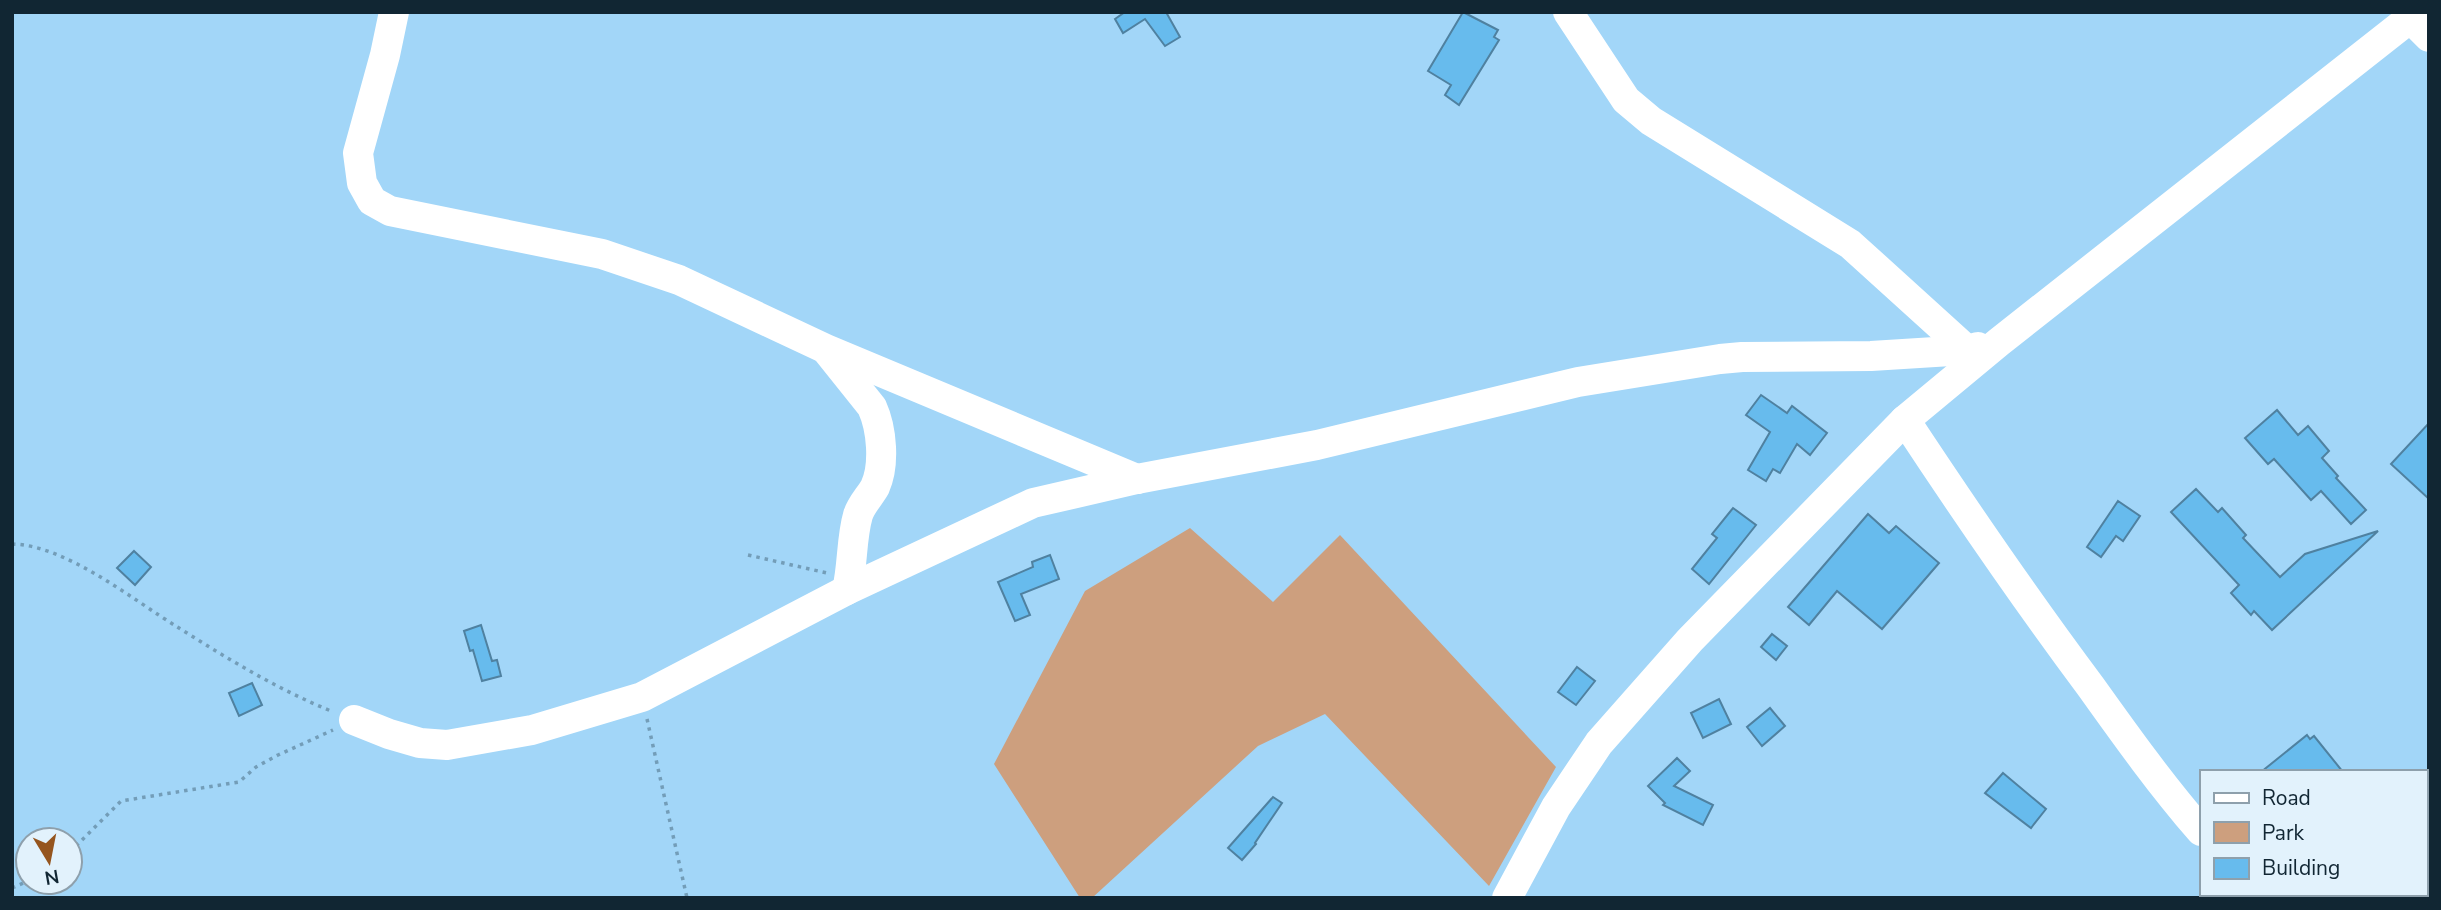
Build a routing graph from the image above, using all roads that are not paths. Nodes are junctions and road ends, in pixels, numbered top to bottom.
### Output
1 (394, 12) edge
2 (1568, 12) edge
3 (2419, 23) edge
4 (1999, 342) junction
5 (826, 349) junction
6 (1967, 350) junction
7 (1905, 421) junction
8 (1137, 479) junction
9 (848, 584) junction
10 (354, 720) road end
11 (2200, 830) edge
12 (1507, 898) edge

1 - 5 street
2 - 6 street
3 - 4 street
4 - 6 street
4 - 7 street
5 - 8 street
5 - 9 street
6 - 8 street
7 - 11 street
7 - 12 street
8 - 9 street
9 - 10 street

